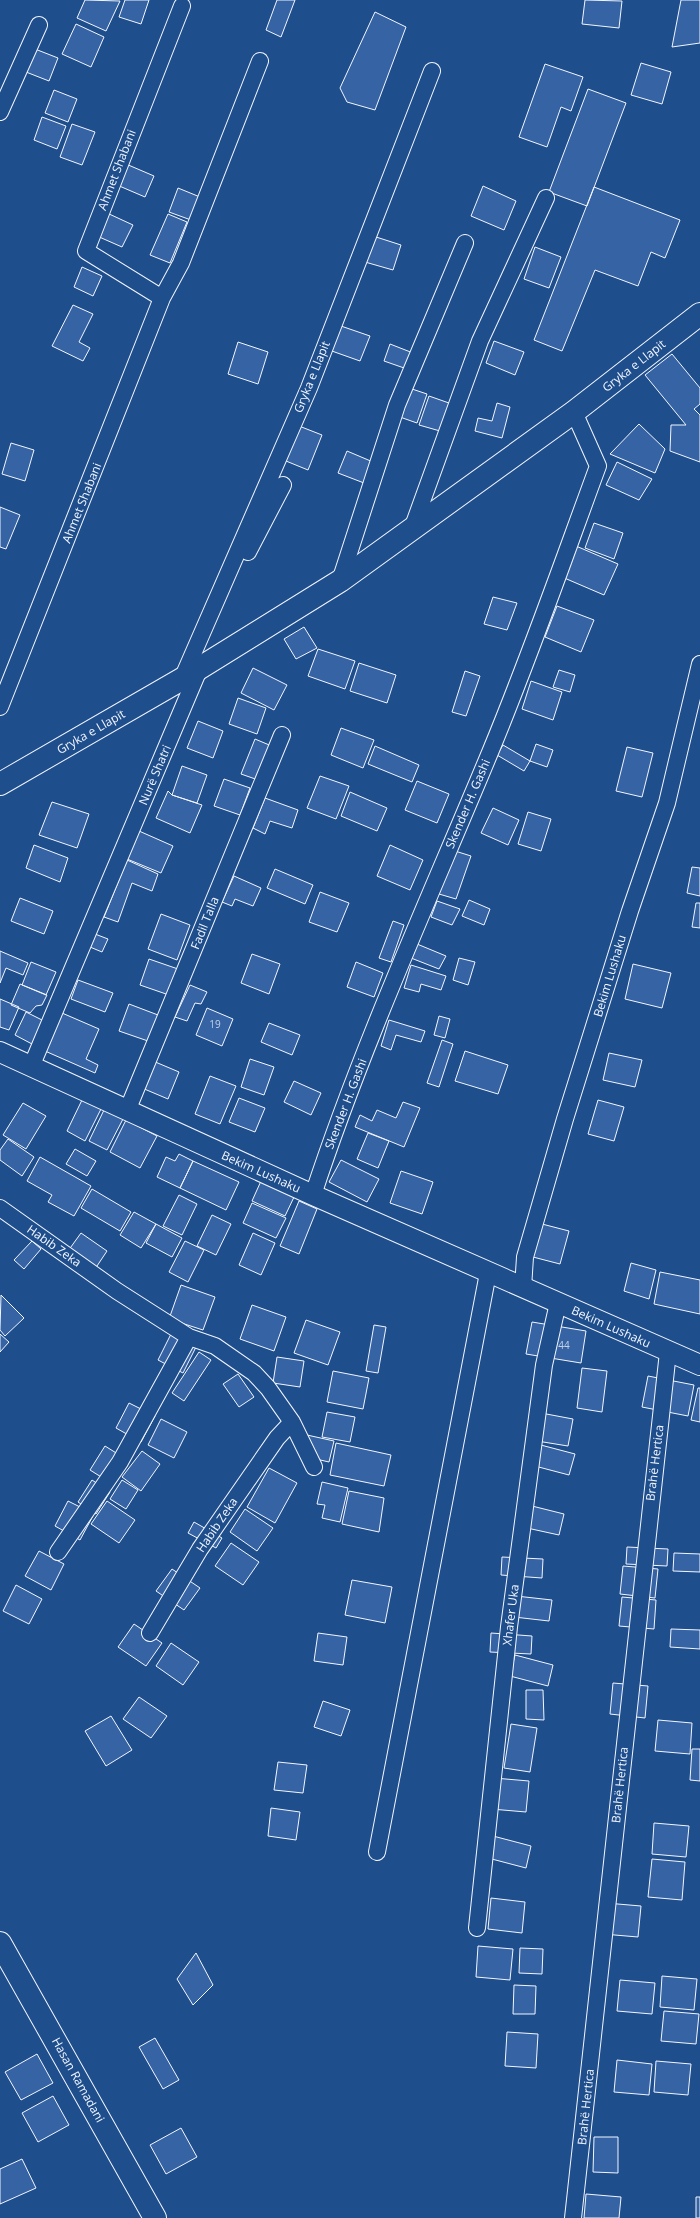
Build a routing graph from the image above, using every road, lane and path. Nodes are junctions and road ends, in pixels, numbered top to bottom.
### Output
1 (182, 6) dead end
2 (39, 25) dead end
3 (260, 61) dead end
4 (432, 71) dead end
5 (0, 112) edge
6 (546, 198) dead end
7 (465, 243) dead end
8 (162, 298) junction
9 (700, 314) edge
10 (574, 412) junction
11 (283, 485) dead end
12 (412, 528) junction
13 (340, 581) junction
14 (700, 664) edge
15 (200, 667) junction
16 (182, 680) junction
17 (0, 707) edge
18 (282, 735) dead end
19 (0, 784) edge
20 (0, 1052) edge
21 (31, 1067) junction
22 (127, 1111) junction
23 (313, 1195) junction
24 (0, 1208) edge
25 (488, 1273) junction
26 (523, 1288) junction
27 (558, 1303) junction
28 (189, 1337) junction
29 (668, 1352) junction
30 (700, 1365) edge
31 (292, 1422) junction
32 (314, 1467) dead end
33 (58, 1552) dead end
34 (150, 1634) dead end
35 (377, 1852) dead end
36 (477, 1928) dead end
37 (0, 1943) edge
38 (154, 2218) edge
39 (573, 2218) edge

1 - 8 street, Ahmet Shabani
2 - 5 street
3 - 8 street, Ahmet Shabani
4 - 16 street, Gryka e Llapit
6 - 12 street
7 - 13 street
8 - 17 street, Ahmet Shabani
9 - 10 main road, Gryka e Llapit
10 - 12 main road, Gryka e Llapit
10 - 23 street, Skender H. Gashi
11 - 15 street, Nurë Shatri
12 - 13 main road, Gryka e Llapit
13 - 15 main road, Gryka e Llapit
14 - 26 street, Bekim Lushaku
15 - 16 main road, Gryka e Llapit
15 - 21 street, Nurë Shatri
16 - 19 main road, Gryka e Llapit
18 - 22 street, Fadil Talla
20 - 21 street, Bekim Lushaku
21 - 22 street, Bekim Lushaku
22 - 23 street, Bekim Lushaku
23 - 25 street, Bekim Lushaku
24 - 28 street, Habib Zeka
25 - 26 street, Bekim Lushaku
25 - 35 street
26 - 27 street, Bekim Lushaku
27 - 29 street, Bekim Lushaku
27 - 36 street, Xhafer Uka
28 - 31 street, Habib Zeka
28 - 33 street
29 - 30 street, Bekim Lushaku
29 - 39 street, Brahë Hertica
31 - 32 street, Habib Zeka
31 - 34 street, Habib Zeka
37 - 38 main road, Hasan Ramadani

